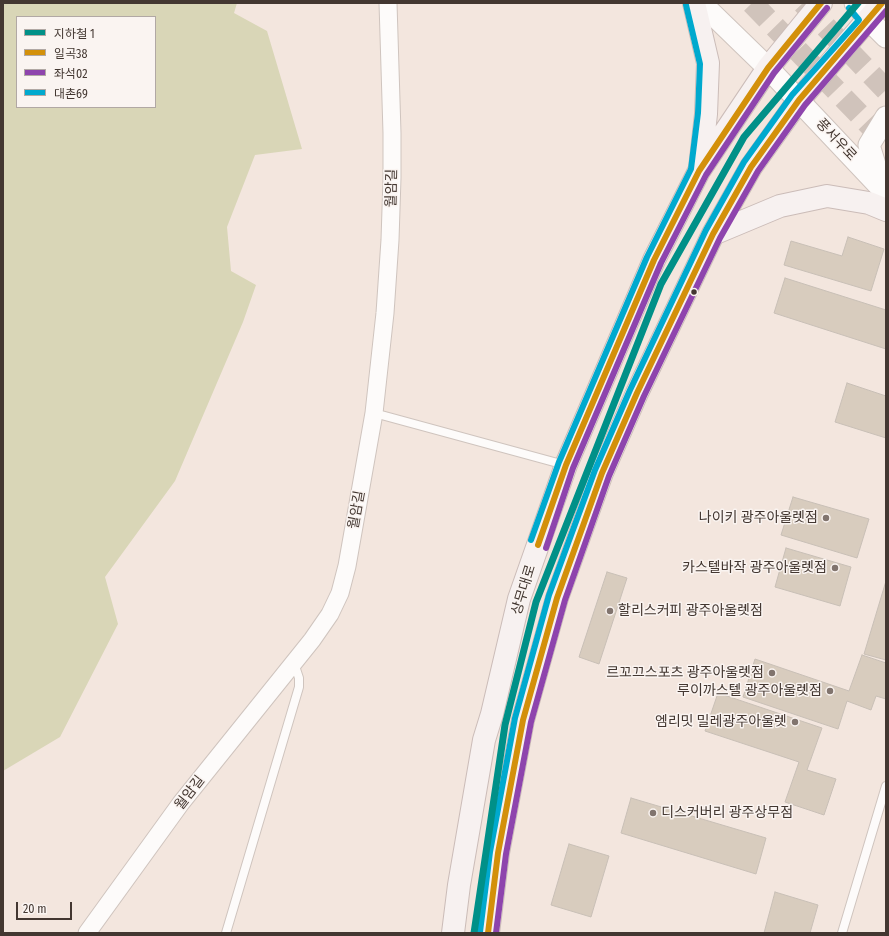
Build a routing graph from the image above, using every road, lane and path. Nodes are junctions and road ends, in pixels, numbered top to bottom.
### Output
1 (388, 3) edge
2 (694, 3) edge
3 (701, 3) edge
4 (714, 3) edge
5 (724, 3) edge
6 (821, 3) edge
7 (855, 3) edge
8 (882, 3) edge
9 (869, 20) junction
10 (886, 37) edge
11 (768, 68) junction
12 (799, 100) junction
13 (886, 117) edge
14 (699, 172) junction
15 (885, 198) edge
16 (712, 234) junction
17 (374, 412) junction
18 (566, 465) junction
19 (294, 663) junction
20 (886, 786) edge
21 (87, 933) edge
22 (226, 933) edge
23 (453, 933) edge
24 (488, 933) edge
25 (842, 933) edge

1 - 17 street, 월암길
2 - 14 main road
3 - 11 street, 풍서우로
4 - 5 street
6 - 11 main road, 상무대로
7 - 9 street
8 - 9 main road
9 - 10 street
9 - 12 main road
11 - 12 street, 풍서우로
11 - 14 main road, 상무대로
12 - 15 street, 풍서우로
12 - 16 main road
13 - 15 street
14 - 18 main road, 상무대로
15 - 16 main road
16 - 24 main road
17 - 18 lane
17 - 19 street, 월암길
18 - 23 main road, 상무대로
19 - 21 street, 월암길
19 - 22 lane
20 - 25 lane

